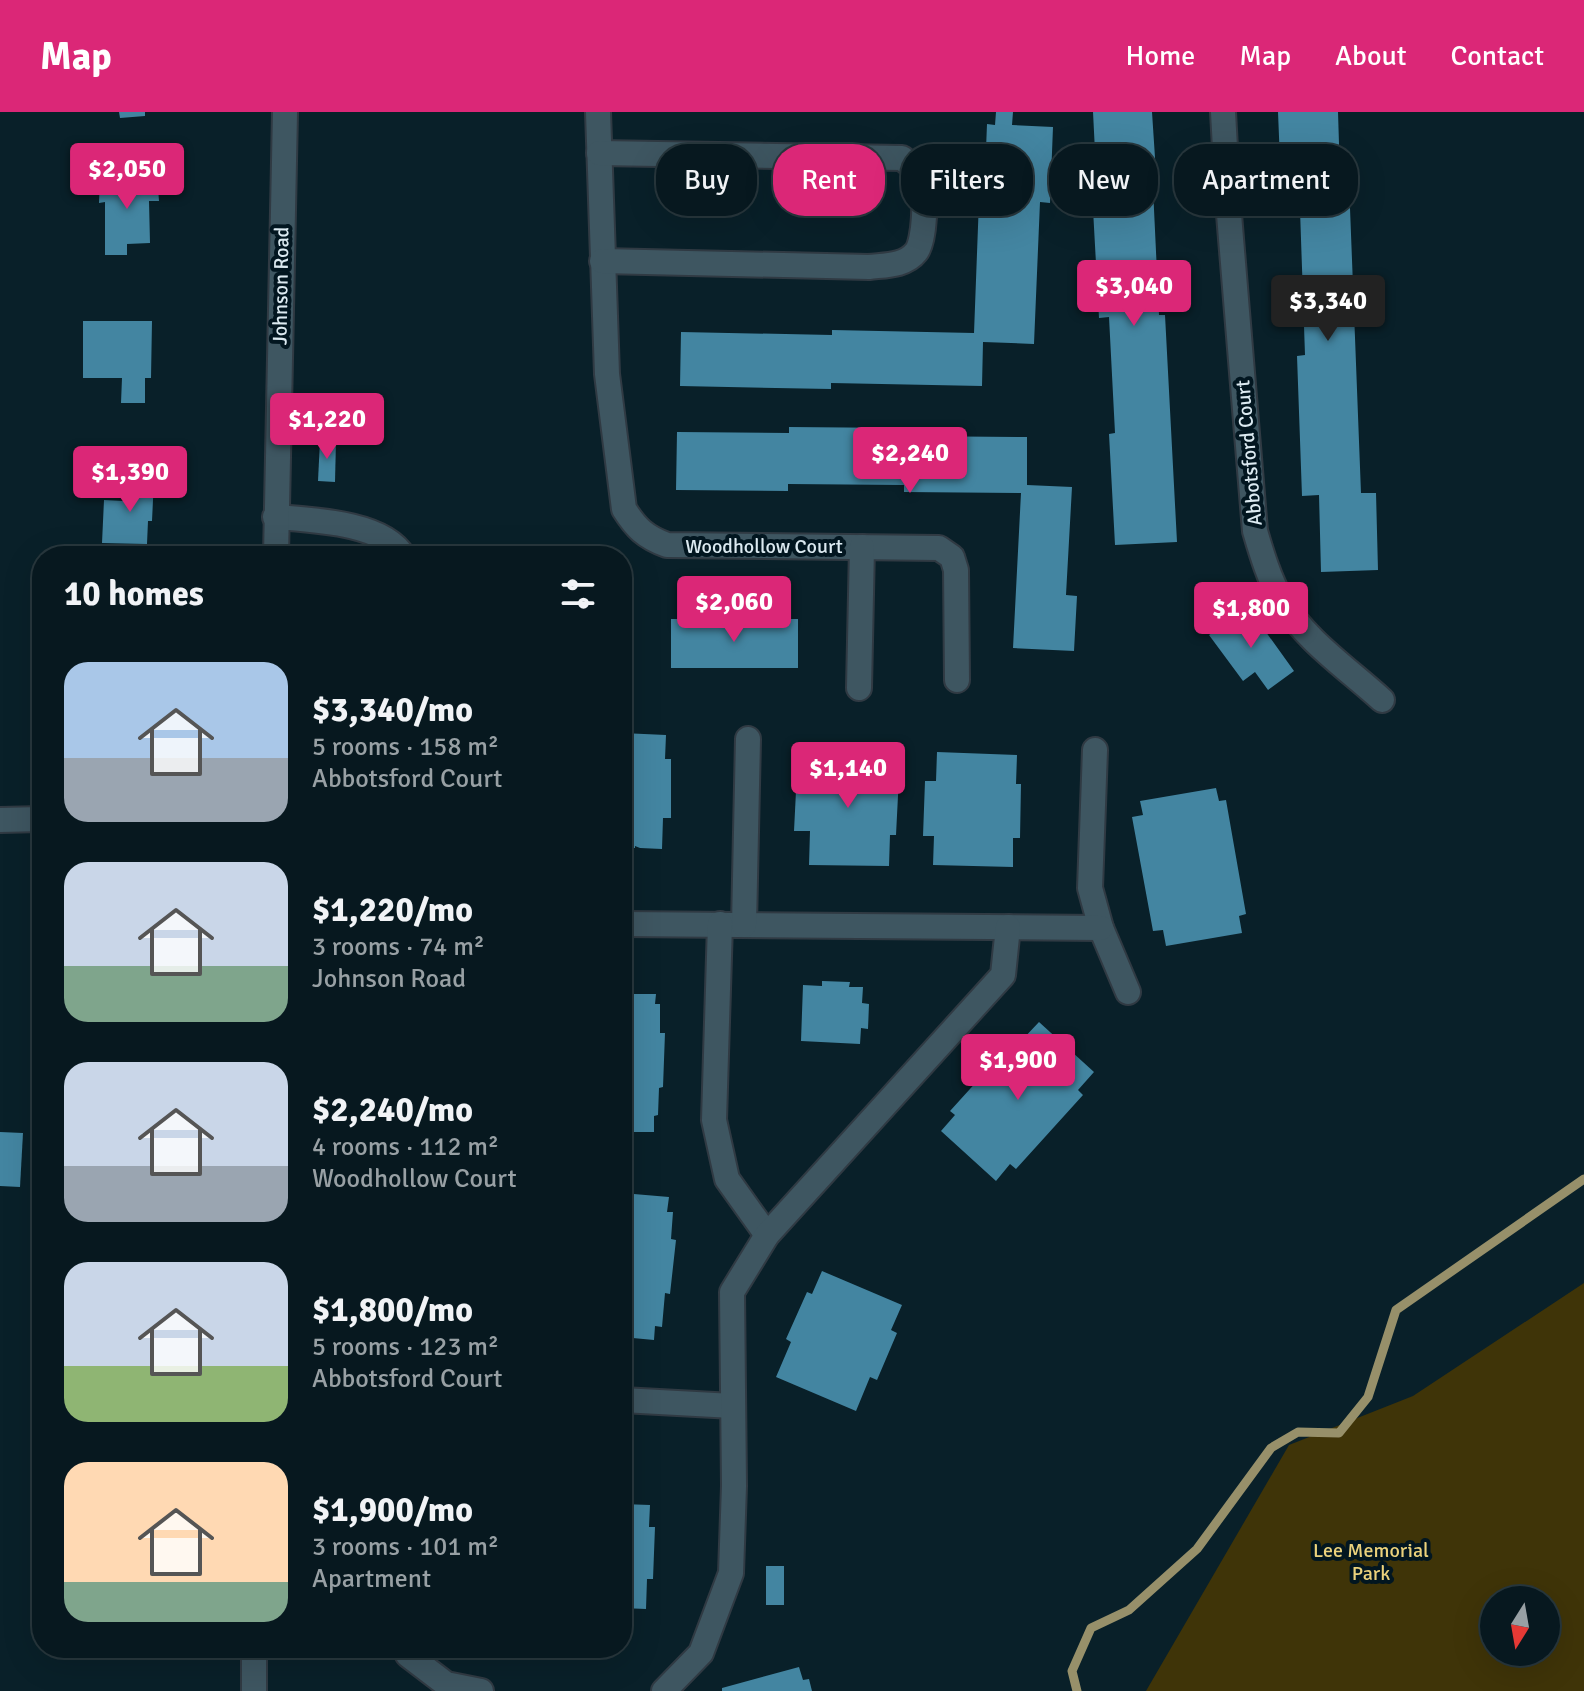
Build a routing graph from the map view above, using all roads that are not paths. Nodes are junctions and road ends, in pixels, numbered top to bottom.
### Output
1 (285, 112) edge
2 (598, 112) edge
3 (1223, 112) edge
4 (599, 153) junction
5 (602, 261) junction
6 (275, 517) junction
7 (276, 546) edge
8 (392, 546) edge
9 (862, 547) junction
10 (957, 680) dead end
11 (859, 688) dead end
12 (1382, 700) dead end
13 (748, 739) dead end
14 (1095, 750) dead end
15 (32, 819) edge
16 (0, 820) edge
17 (632, 924) edge
18 (732, 924) junction
19 (1008, 927) junction
20 (1101, 928) junction
21 (1128, 992) dead end
22 (767, 1235) junction
23 (632, 1401) edge
24 (733, 1406) junction
25 (254, 1658) edge
26 (412, 1658) edge
27 (254, 1691) edge
28 (481, 1691) edge
29 (664, 1691) edge

1 - 6 street, Johnson Road
2 - 4 street, Woodhollow Court
3 - 12 street, Abbotsford Court
4 - 5 street, Woodhollow Court
4 - 5 street
5 - 9 street, Woodhollow Court
6 - 7 street, Johnson Road
6 - 8 street
9 - 10 street, Woodhollow Court
9 - 11 street
13 - 18 street
14 - 20 street
15 - 16 street
17 - 18 street
18 - 19 street
18 - 22 street
19 - 20 street
19 - 22 street
20 - 21 street
22 - 24 street
23 - 24 street
24 - 29 street
25 - 27 street
26 - 28 street

